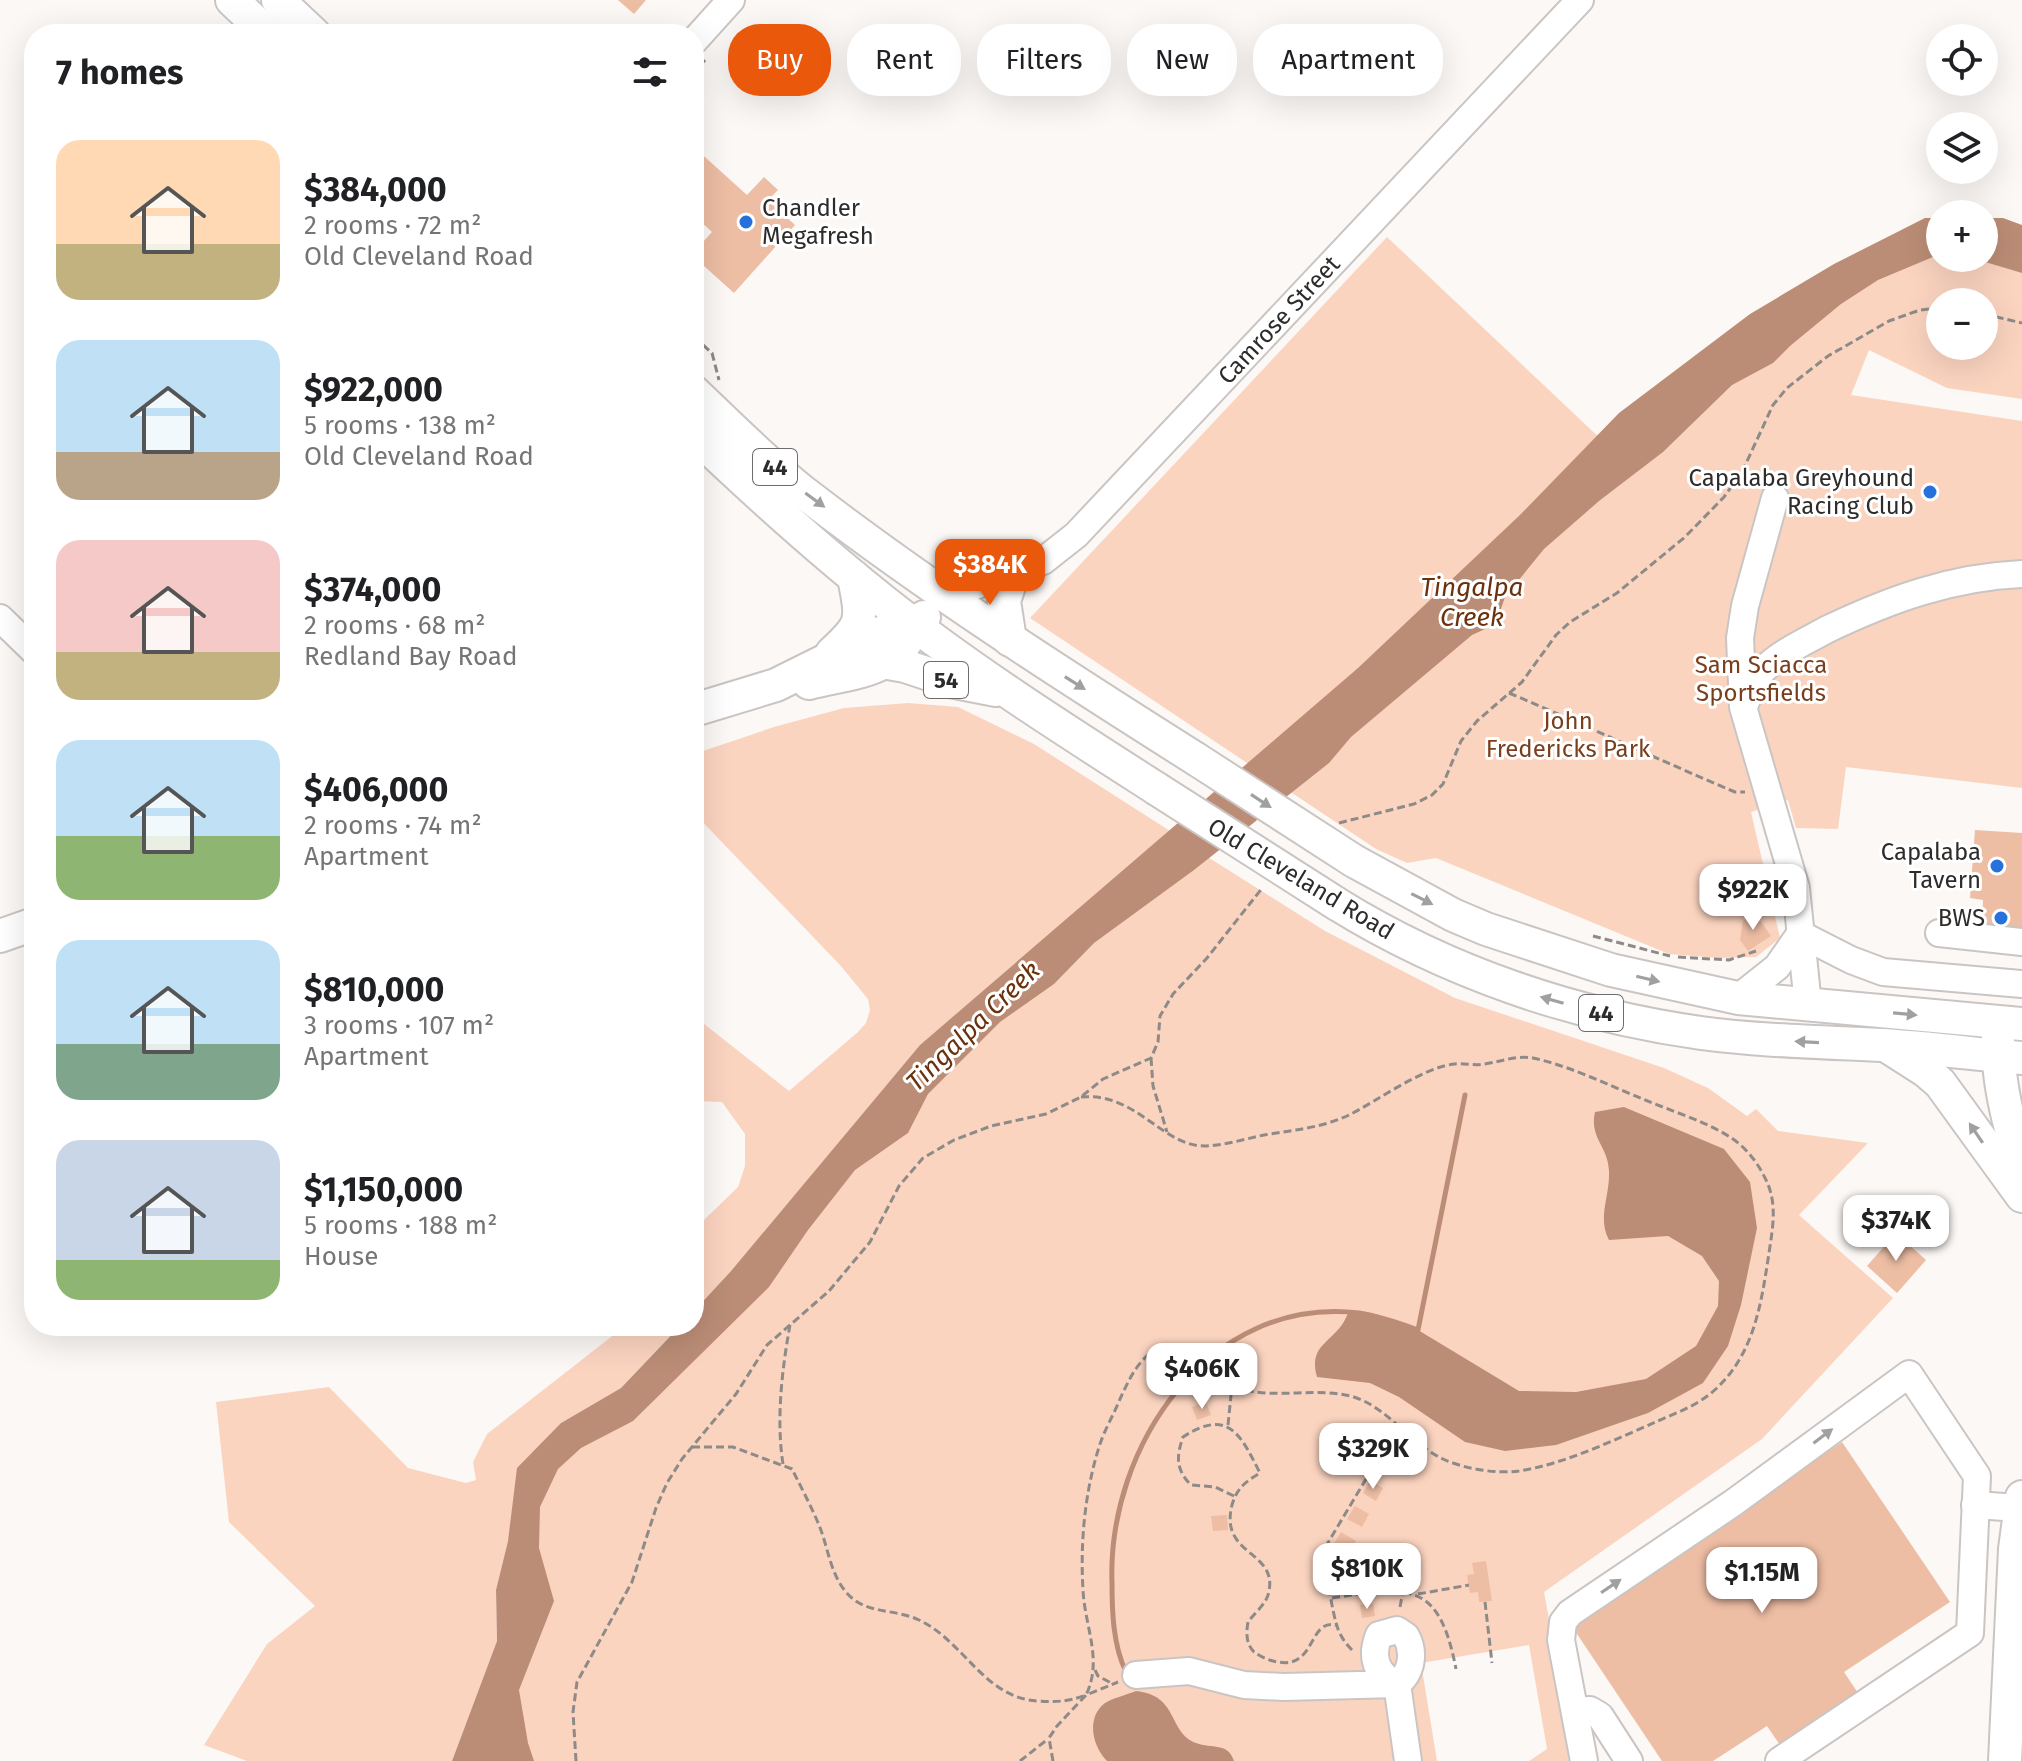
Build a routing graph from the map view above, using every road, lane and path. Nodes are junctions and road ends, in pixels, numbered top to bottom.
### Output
1 (232, 0) edge
2 (278, 0) edge
3 (731, 0) edge
4 (1580, 0) edge
5 (257, 24) edge
6 (303, 24) edge
7 (704, 30) edge
8 (1926, 309) edge
9 (1998, 317) edge
10 (2022, 323) edge
11 (704, 346) edge
12 (706, 386) edge
13 (704, 443) edge
14 (1775, 498) dead end
15 (1013, 574) junction
16 (2022, 574) edge
17 (854, 577) junction
18 (949, 598) junction
19 (0, 618) edge
20 (914, 624) junction
21 (1010, 640) junction
22 (24, 641) edge
23 (820, 663) junction
24 (888, 663) junction
25 (776, 685) junction
26 (1007, 692) junction
27 (1509, 693) junction
28 (704, 707) edge
29 (1743, 707) junction
30 (1767, 794) junction
31 (1332, 829) dead end
32 (1271, 881) dead end
33 (24, 928) edge
34 (1939, 933) dead end
35 (1800, 934) junction
36 (0, 936) edge
37 (1594, 936) dead end
38 (2022, 942) edge
39 (1756, 951) dead end
40 (2022, 984) edge
41 (1738, 998) junction
42 (1808, 1005) junction
43 (2013, 1024) edge
44 (1885, 1045) junction
45 (1151, 1058) junction
46 (2016, 1058) edge
47 (1081, 1097) junction
48 (1167, 1132) junction
49 (2022, 1165) edge
50 (2022, 1196) edge
51 (791, 1324) junction
52 (1232, 1385) junction
53 (1228, 1427) junction
54 (692, 1447) junction
55 (783, 1464) junction
56 (1366, 1479) dead end
57 (1234, 1496) junction
58 (2021, 1500) edge
59 (1975, 1505) junction
60 (1469, 1585) dead end
61 (1418, 1594) dead end
62 (1485, 1602) dead end
63 (1336, 1625) junction
64 (1375, 1655) junction
65 (1492, 1663) dead end
66 (1095, 1670) junction
67 (1124, 1679) junction
68 (1397, 1684) junction
69 (1086, 1695) junction
70 (1575, 1711) junction
71 (1049, 1738) junction
72 (1808, 1752) edge
73 (576, 1761) edge
74 (1020, 1761) edge
75 (1053, 1761) edge
76 (1408, 1761) edge
77 (1584, 1761) edge
78 (1629, 1761) edge
79 (1779, 1761) edge
80 (2005, 1761) edge

1 - 5 main road
2 - 6 main road
3 - 7 street
4 - 15 street, Camrose Street
8 - 27 path
9 - 10 path
11 - 12 path
12 -> 18 main road, Old Cleveland Road / 44
13 - 17 main road, Old Cleveland Road / 44
14 - 29 street
15 - 18 street, Camrose Street
15 - 21 main road
16 - 29 street
17 - 20 main road, Old Cleveland Road / 44
17 - 23 main road
18 - 20 main road, 54
18 - 21 main road, Old Cleveland Road / 44
19 - 22 street
20 - 23 main road, 54
20 - 24 main road, 54
20 - 26 main road, Old Cleveland Road / 44
21 -> 41 main road, Old Cleveland Road / 44, bridge
23 - 25 main road, 54
24 - 25 main road, 54
24 - 26 main road, 54
25 - 28 main road, 54
44 -> 26 main road, Old Cleveland Road / 44, bridge
27 - 30 path
27 - 31 path
29 - 30 street
30 - 35 street
32 - 45 path
33 - 36 main road
34 - 38 street
35 - 40 street
35 - 41 street
35 - 42 street
37 - 39 path
41 - 42 main road, Old Cleveland Road / 44
42 -> 43 main road, Old Cleveland Road / 44
43 - 46 main road
44 - 46 main road, Old Cleveland Road
50 -> 44 main road, 44
45 - 47 path
45 - 48 path
46 - 49 main road
47 - 48 path
47 - 51 path
48 - 52 path
51 - 54 path
51 - 55 path
52 - 53 path
52 - 66 path
53 - 57 path
53 - 57 path
54 - 55 path
54 - 73 path
55 - 69 path
56 - 63 path
57 - 63 path
58 - 59 street
58 - 80 main road
70 -> 59 street
59 - 72 street
60 - 61 path
62 - 65 path
63 - 64 path
64 - 68 street
64 - 68 street
66 - 67 path
66 - 69 path
67 - 68 street
67 - 69 path
68 - 76 street
69 - 71 path
70 - 77 street
70 - 78 street
71 - 74 path
71 - 75 path
72 - 79 street

